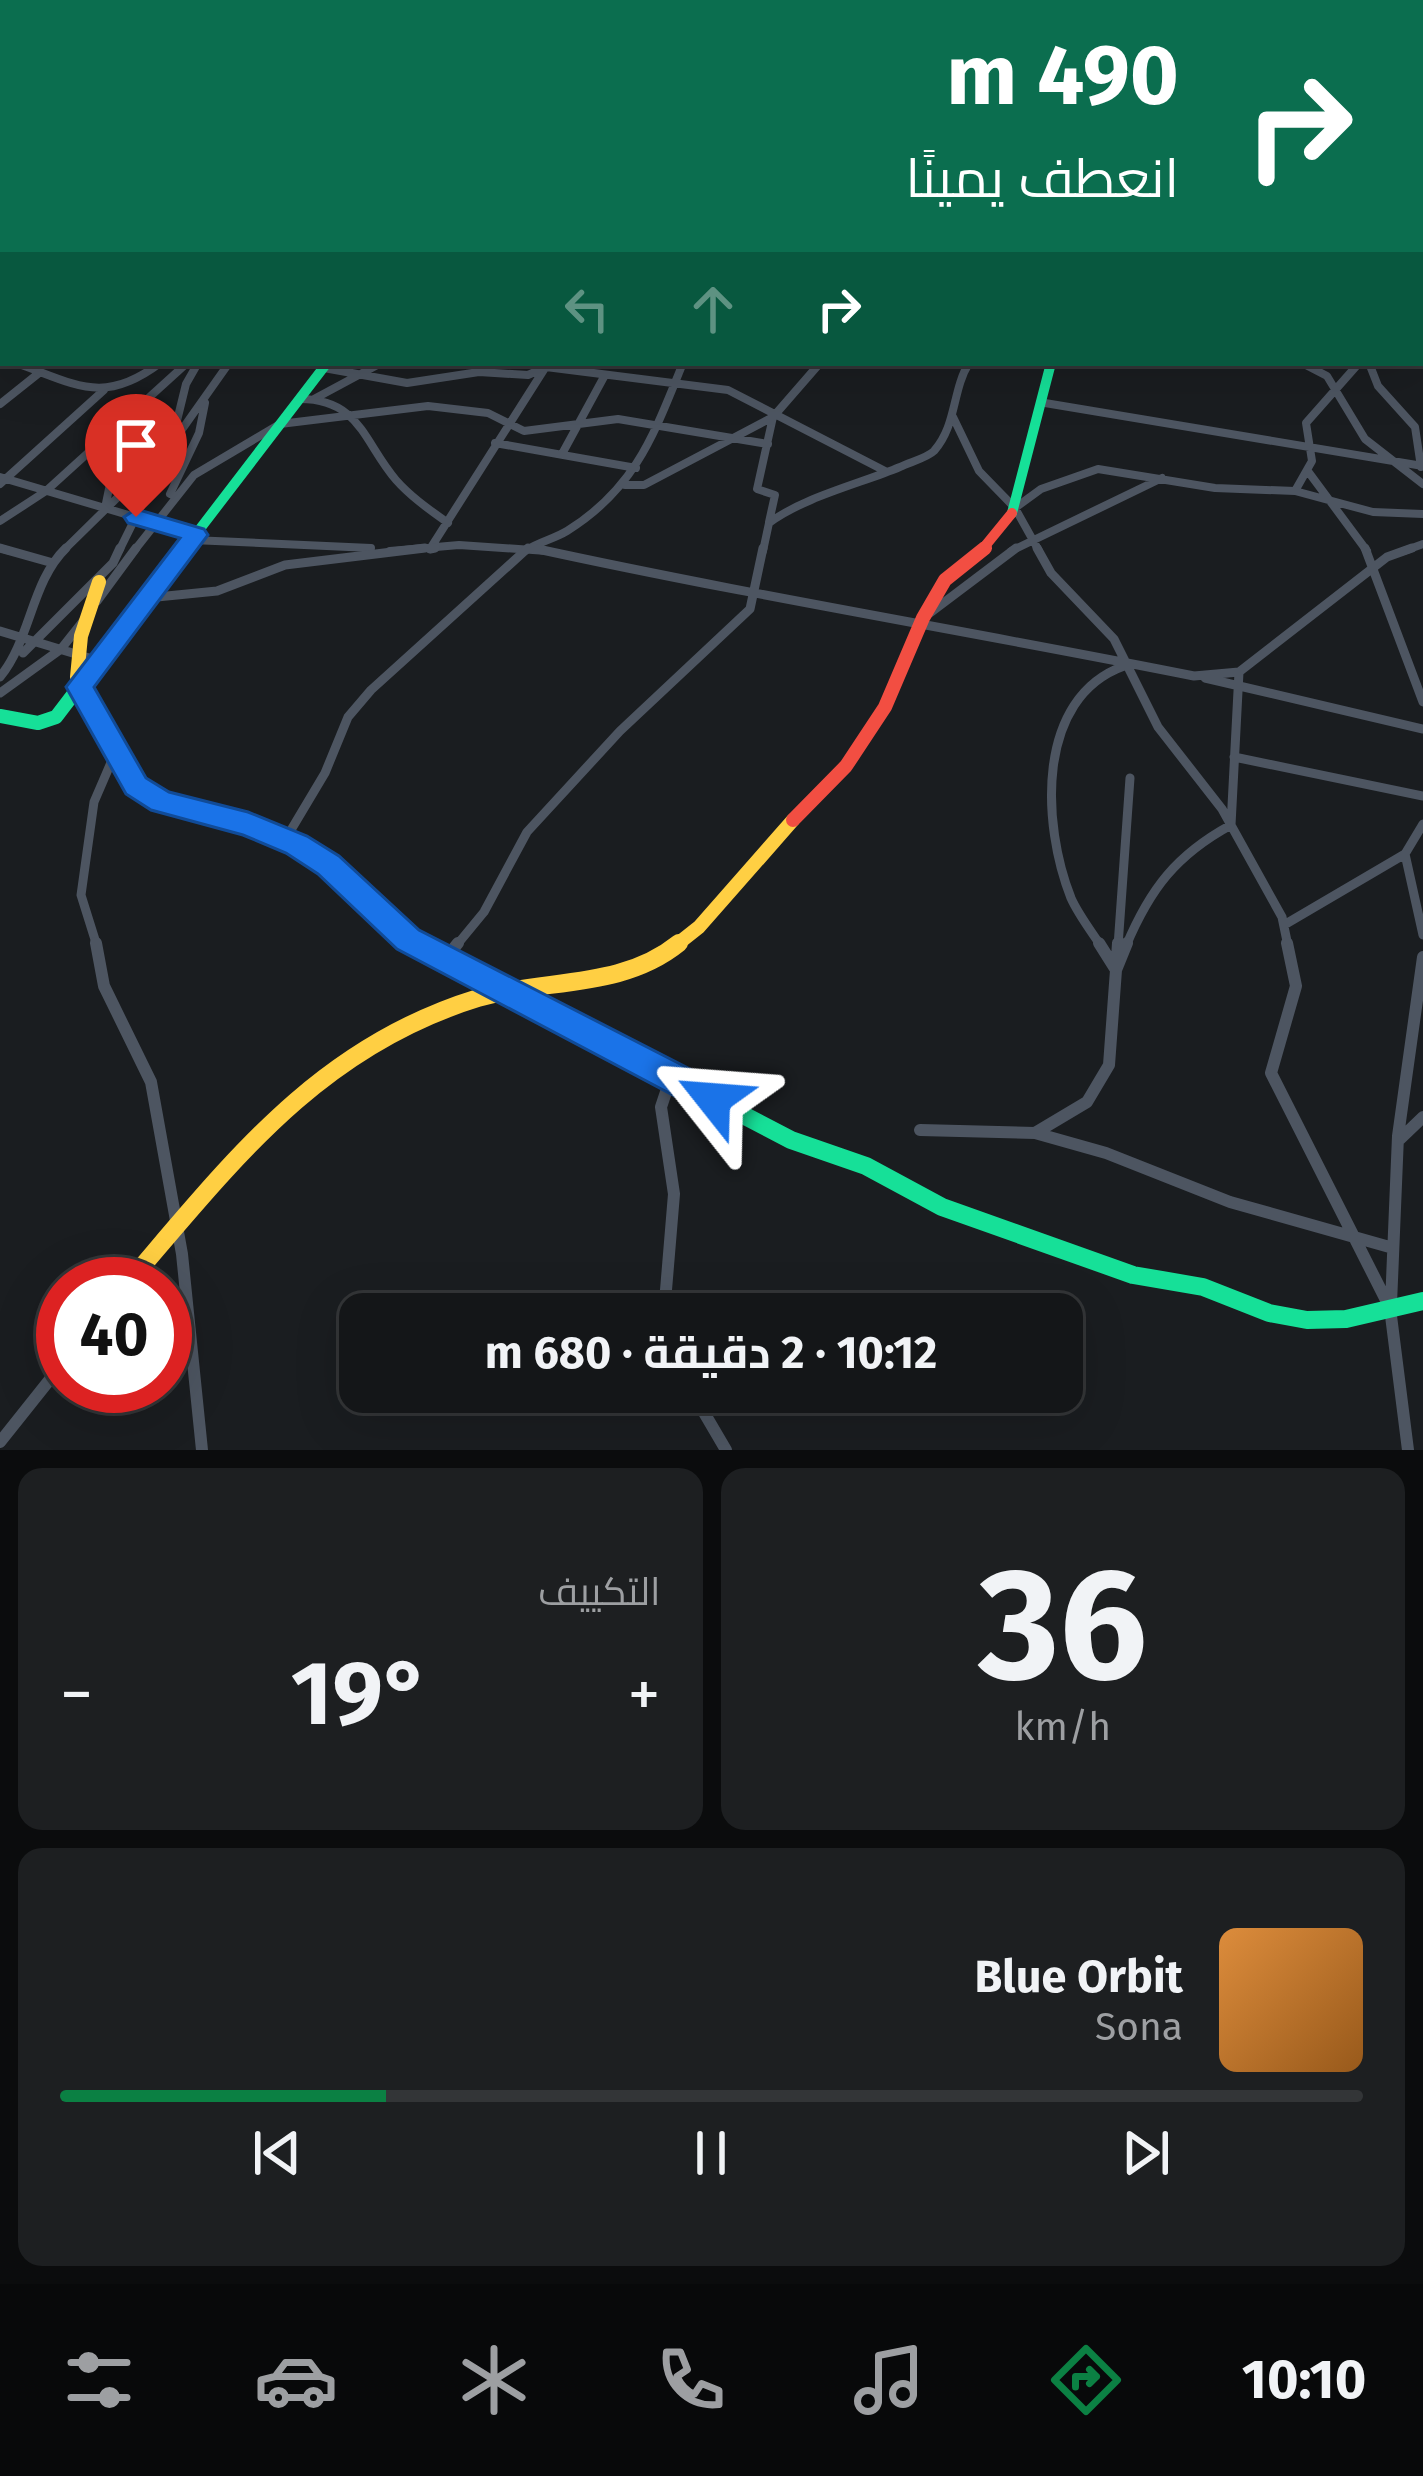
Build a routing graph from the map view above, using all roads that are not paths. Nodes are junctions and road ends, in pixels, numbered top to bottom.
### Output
1 (23, 366) edge
2 (157, 366) edge
3 (184, 366) edge
4 (196, 366) edge
5 (227, 366) edge
6 (325, 366) edge
7 (329, 366) edge
8 (376, 366) edge
9 (508, 366) edge
10 (544, 366) edge
11 (545, 366) edge
12 (552, 366) edge
13 (682, 366) edge
14 (817, 366) edge
15 (967, 366) edge
16 (1051, 366) edge
17 (1308, 366) edge
18 (1356, 366) edge
19 (1370, 366) edge
20 (39, 373) junction
21 (359, 375) junction
22 (528, 375) junction
23 (605, 375) junction
24 (674, 385) junction
25 (104, 390) junction
26 (1336, 390) junction
27 (207, 395) junction
28 (307, 399) junction
29 (1045, 403) junction
30 (0, 404) edge
31 (773, 417) junction
32 (953, 417) junction
33 (358, 418) junction
34 (507, 422) junction
35 (123, 424) junction
36 (280, 424) junction
37 (657, 425) junction
38 (577, 426) junction
39 (730, 438) junction
40 (495, 443) junction
41 (768, 444) junction
42 (171, 445) junction
43 (1312, 448) junction
44 (562, 454) junction
45 (1394, 461) junction
46 (636, 468) junction
47 (1422, 468) edge
48 (1307, 470) junction
49 (887, 472) junction
50 (1162, 478) junction
51 (2, 480) edge
52 (1423, 484) edge
53 (625, 485) junction
54 (46, 491) junction
55 (1295, 491) junction
56 (1327, 501) junction
57 (105, 508) junction
58 (1015, 508) junction
59 (1423, 514) edge
60 (136, 517) junction
61 (158, 519) junction
62 (0, 521) edge
63 (448, 523) junction
64 (769, 523) junction
65 (194, 537) junction
66 (1032, 539) junction
67 (1423, 544) edge
68 (529, 547) junction
69 (4, 549) edge
70 (434, 549) junction
71 (0, 559) edge
72 (53, 563) junction
73 (1372, 569) junction
74 (99, 582) junction
75 (756, 597) junction
76 (147, 598) junction
77 (90, 612) junction
78 (921, 622) junction
79 (0, 631) edge
80 (30, 639) junction
81 (61, 649) junction
82 (78, 654) junction
83 (99, 661) junction
84 (1130, 664) junction
85 (1239, 673) junction
86 (1194, 676) junction
87 (0, 677) edge
88 (1238, 686) junction
89 (79, 687) junction
90 (0, 693) edge
91 (1423, 702) edge
92 (0, 716) edge
93 (1423, 729) edge
94 (116, 751) junction
95 (1234, 757) junction
96 (1130, 778) dead end
97 (1423, 796) edge
98 (1423, 824) edge
99 (1231, 825) junction
100 (285, 840) junction
101 (1405, 854) junction
102 (1283, 926) junction
103 (1423, 935) edge
104 (1423, 957) edge
105 (444, 959) junction
106 (1116, 970) junction
107 (506, 991) junction
108 (671, 1077) junction
109 (1423, 1117) edge
110 (920, 1130) dead end
111 (1035, 1133) junction
112 (1398, 1141) junction
113 (175, 1229) junction
114 (1358, 1239) junction
115 (1394, 1248) junction
116 (151, 1257) edge
117 (663, 1293) edge
118 (1423, 1301) edge
119 (1390, 1308) junction
120 (36, 1397) edge
121 (704, 1413) edge
122 (0, 1442) edge
123 (202, 1450) edge
124 (725, 1450) edge
125 (1408, 1450) edge

1 - 20 street
2 - 25 street
3 - 35 street
4 - 42 street
5 - 27 street
6 - 28 street
7 - 21 street
8 - 21 street
9 - 22 street
10 - 22 street
11 - 34 street
12 - 23 street
13 - 24 street
14 - 31 street
15 - 32 street
16 - 29 street
17 - 26 street
18 - 26 street
19 - 47 street
20 - 25 street
20 - 30 street
21 - 22 street
21 - 28 street
23 - 24 street
23 - 38 street
24 - 31 street
24 - 37 street
25 - 51 street
26 - 43 street
26 - 45 street
27 - 42 street
27 - 61 street
28 - 33 street
28 - 36 street
29 - 43 street
29 - 58 street
31 - 39 street
31 - 41 street
31 - 49 street
32 - 49 street
32 - 58 street
33 - 34 street
33 - 36 street
33 - 63 street
34 - 38 street
34 - 40 street
35 - 54 street
35 - 57 street
36 - 61 street
36 - 65 street
37 - 38 street
37 - 39 street
37 - 46 street
38 - 44 street
39 - 41 street
39 - 53 street
40 - 44 street
40 - 63 street
41 - 64 street
42 - 57 street
42 - 60 street
43 - 45 street
43 - 48 street
44 - 46 street
45 - 47 street
45 - 52 street
46 - 53 street
48 - 55 street
48 - 56 street
49 - 64 street
50 - 55 street
50 - 58 street
50 - 66 street
51 - 54 street
53 - 68 street
54 - 57 street
54 - 62 street
55 - 56 street
56 - 59 street
56 - 73 street
57 - 60 street
57 - 72 street
58 - 66 street
58 - 78 street
60 - 61 street
60 - 74 street
61 - 65 street
61 - 77 street
63 - 70 street
64 - 75 street
65 - 70 street
65 - 76 street
66 - 78 street
66 - 84 street
67 - 73 street
68 - 70 street
68 - 75 street
68 - 100 street
69 - 71 street
69 - 72 street
70 - 76 street
72 - 80 street
73 - 85 street
73 - 91 street
74 - 77 street
74 - 80 street
75 - 78 street
75 - 105 street
76 - 83 street
77 - 81 street
77 - 82 street
78 - 84 street
78 - 107 street
79 - 80 street
80 - 81 street
80 - 87 street
81 - 82 street
81 - 90 street
82 - 83 street
82 - 89 street
83 - 89 street
84 - 86 street
84 - 99 street
84 - 106 street
85 - 86 street
85 - 88 street
86 - 88 street
88 - 93 street
88 - 95 street
89 - 92 street
89 - 94 street
94 - 100 street
94 - 113 street
95 - 97 street
95 - 99 street
96 - 106 street
98 - 101 street
99 - 102 street
99 - 106 street
100 - 105 street
101 - 102 street
101 - 103 street
102 - 114 street
104 - 112 street
105 - 107 street
106 - 111 street
107 - 108 street
107 - 113 street
108 - 117 street
108 - 119 street
109 - 112 street
110 - 111 street
111 - 114 street
112 - 115 street
113 - 116 street
113 - 123 street
114 - 115 street
114 - 119 street
115 - 119 street
118 - 119 street
119 - 125 street
120 - 122 street
121 - 124 street

